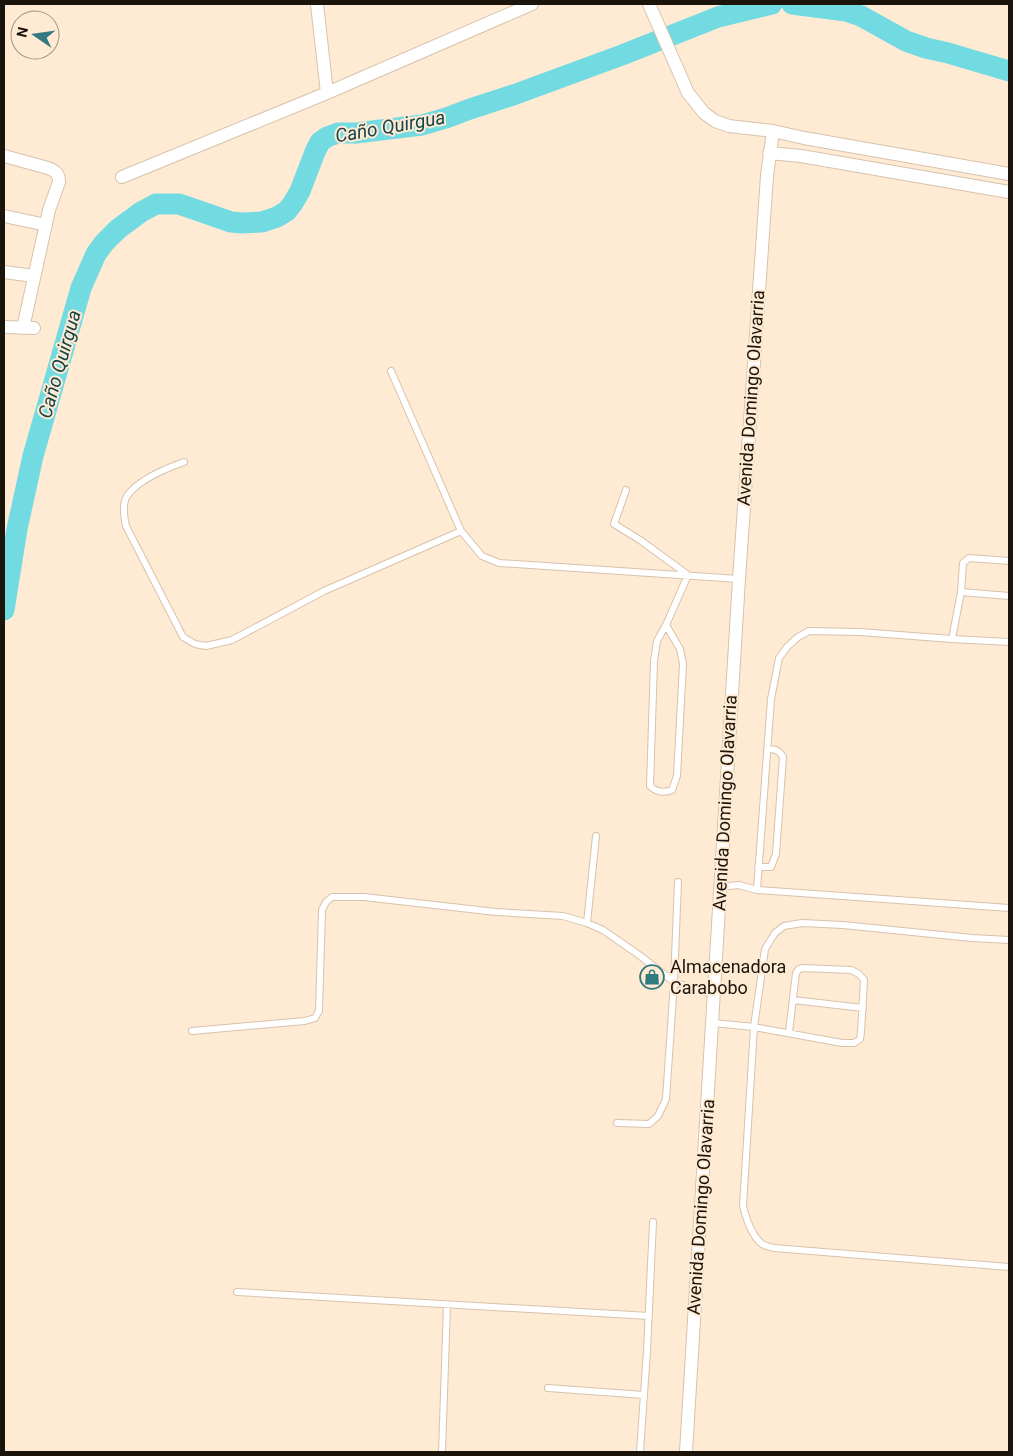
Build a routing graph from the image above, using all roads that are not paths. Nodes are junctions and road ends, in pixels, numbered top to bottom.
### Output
1 (318, 4) edge
2 (532, 4) edge
3 (649, 4) edge
4 (327, 93) junction
5 (773, 131) junction
6 (769, 153) junction
7 (4, 156) edge
8 (1009, 174) edge
9 (122, 177) dead end
10 (1009, 192) edge
11 (4, 216) edge
12 (46, 225) junction
13 (4, 272) edge
14 (34, 276) junction
15 (4, 327) edge
16 (391, 371) dead end
17 (184, 462) dead end
18 (626, 490) dead end
19 (460, 531) junction
20 (1009, 561) edge
21 (688, 575) junction
22 (739, 579) junction
23 (960, 592) junction
24 (1009, 596) edge
25 (666, 625) junction
26 (952, 639) junction
27 (1009, 642) edge
28 (767, 749) junction
29 (596, 836) dead end
30 (758, 867) junction
31 (678, 882) dead end
32 (720, 887) junction
33 (757, 890) junction
34 (1009, 908) edge
35 (587, 923) junction
36 (1009, 940) edge
37 (674, 982) junction
38 (714, 995) junction
39 (793, 1000) junction
40 (863, 1008) junction
41 (713, 1023) junction
42 (754, 1026) junction
43 (192, 1031) dead end
44 (789, 1032) junction
45 (617, 1123) dead end
46 (653, 1222) dead end
47 (1009, 1267) edge
48 (237, 1292) dead end
49 (447, 1305) junction
50 (649, 1316) junction
51 (548, 1388) dead end
52 (644, 1395) junction
53 (442, 1452) edge
54 (640, 1452) edge
55 (686, 1452) edge

1 - 4 street
2 - 4 street
3 - 5 street
4 - 9 street
5 - 6 street, Avenida Domingo Olavarria
5 - 8 street
6 - 10 street
6 - 22 street, Avenida Domingo Olavarria
7 - 12 street
11 - 12 street
12 - 14 street
13 - 14 street
14 - 15 street
16 - 19 lane
17 - 19 lane
18 - 21 lane
19 - 21 lane
20 - 23 lane
21 - 22 lane
21 - 25 lane
22 - 32 street, Avenida Domingo Olavarria
23 - 24 lane
23 - 26 lane
25 - 25 lane
26 - 27 lane
26 - 28 lane
28 - 30 lane
28 - 30 lane
29 - 35 lane
30 - 33 lane
31 - 37 lane
32 - 33 lane
32 - 38 street, Avenida Domingo Olavarria
33 - 34 lane
35 - 37 lane
35 - 43 lane
36 - 42 lane
37 - 38 lane
37 - 45 lane
38 - 41 street, Avenida Domingo Olavarria
39 - 40 lane
39 - 40 lane
39 - 44 lane
40 - 44 lane
41 - 42 lane
41 - 55 street, Avenida Domingo Olavarria
42 - 44 lane
42 - 47 lane
46 - 50 lane
48 - 49 lane
49 - 50 lane
49 - 53 lane
50 - 52 lane
51 - 52 lane
52 - 54 lane

